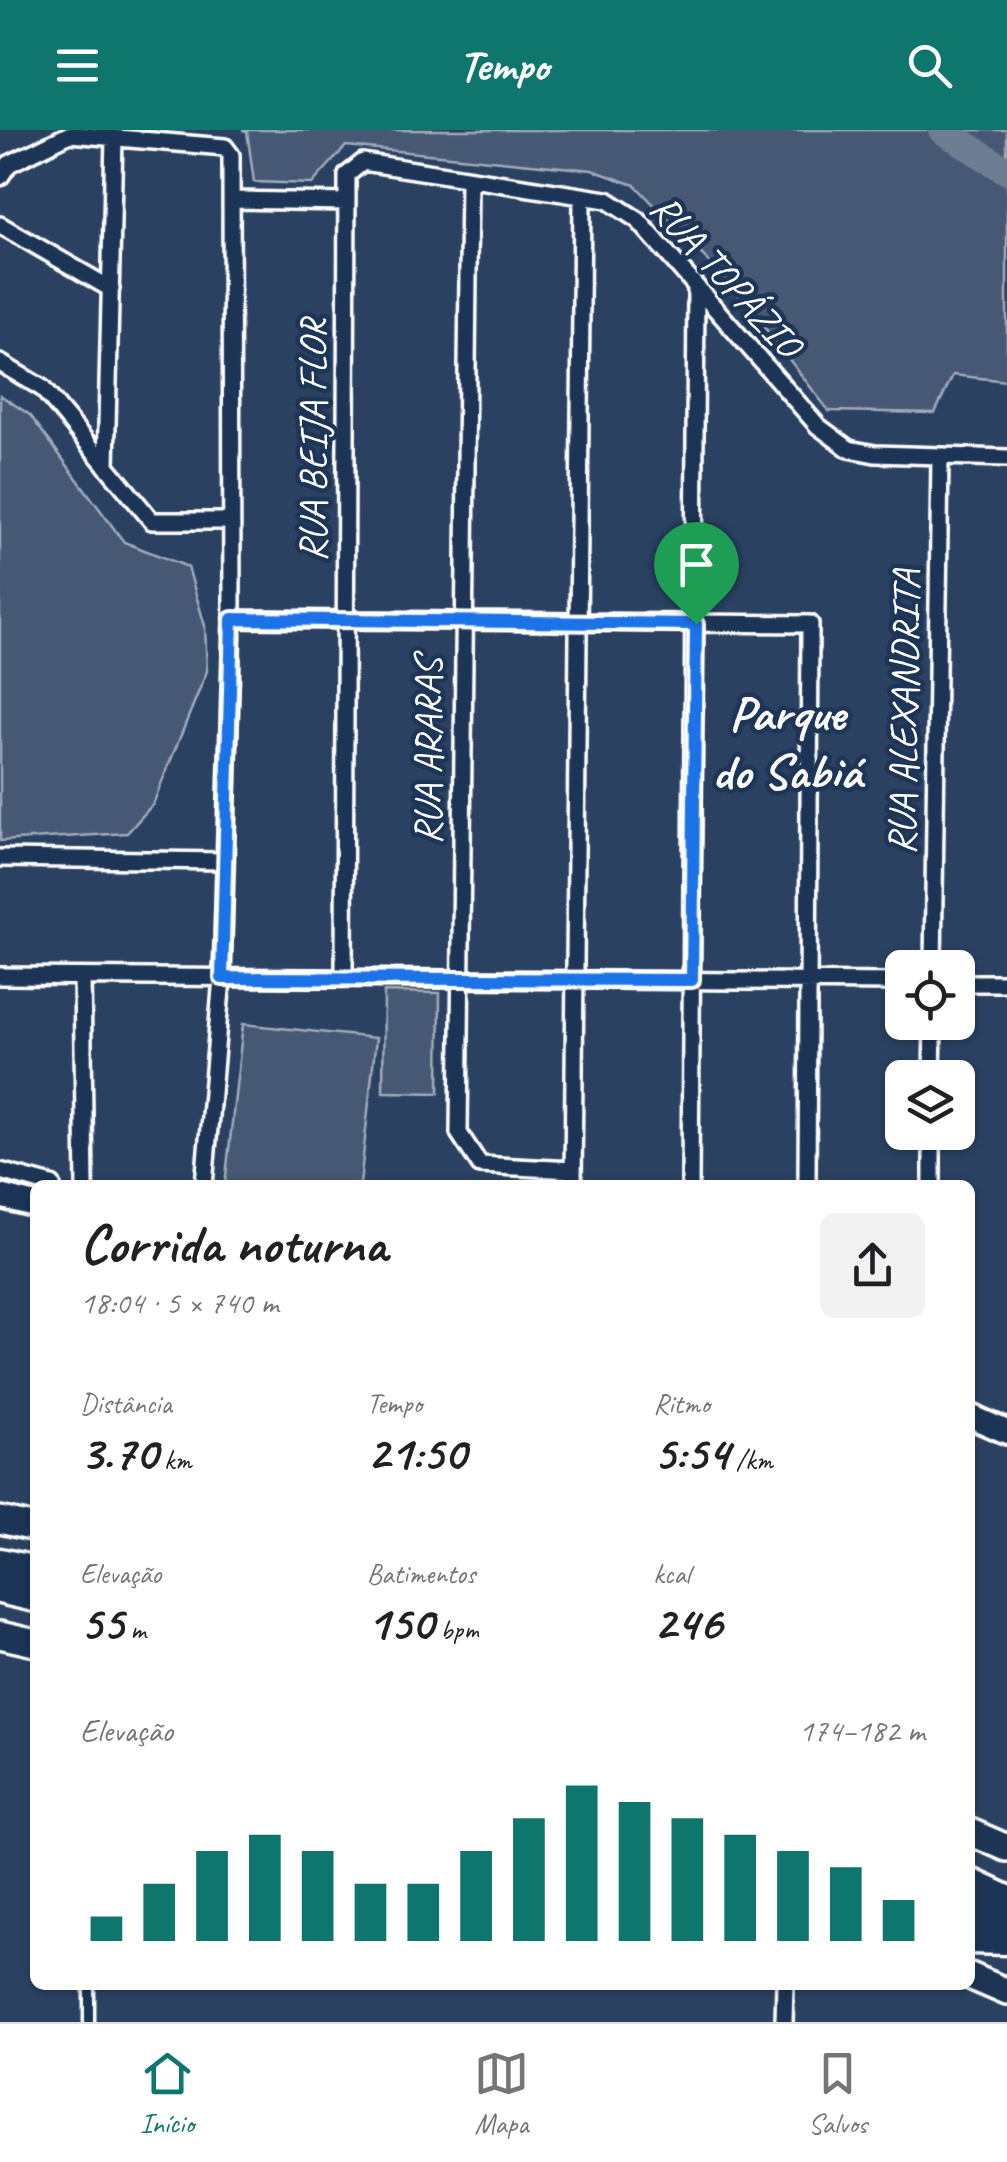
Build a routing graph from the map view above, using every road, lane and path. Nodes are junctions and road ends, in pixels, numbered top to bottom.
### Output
1 (114, 138) junction
2 (0, 177) edge
3 (469, 179) junction
4 (582, 198) junction
5 (232, 200) junction
6 (347, 202) junction
7 (0, 226) edge
8 (112, 289) junction
9 (696, 289) junction
10 (0, 363) edge
11 (940, 457) junction
12 (1007, 458) edge
13 (106, 466) junction
14 (230, 522) junction
15 (232, 619) junction
16 (344, 622) junction
17 (462, 623) junction
18 (579, 623) junction
19 (696, 624) junction
20 (0, 858) edge
21 (225, 860) junction
22 (933, 950) edge
23 (0, 976) edge
24 (460, 977) junction
25 (82, 978) junction
26 (222, 978) junction
27 (344, 978) junction
28 (576, 980) junction
29 (692, 980) junction
30 (807, 982) junction
31 (885, 982) edge
32 (975, 983) edge
33 (1007, 983) edge
34 (932, 1150) edge
35 (0, 1171) edge
36 (573, 1178) edge
37 (33, 1180) edge
38 (86, 1180) edge
39 (204, 1180) edge
40 (690, 1180) edge
41 (807, 1180) edge
42 (932, 1180) edge
43 (0, 1196) edge
44 (30, 1204) edge
45 (975, 1418) edge
46 (1007, 1432) edge
47 (0, 1520) edge
48 (30, 1527) edge
49 (0, 1563) edge
50 (30, 1569) edge
51 (0, 1590) edge
52 (30, 1596) edge
53 (0, 1635) edge
54 (30, 1643) edge
55 (975, 1834) edge
56 (1007, 1848) edge
57 (975, 1892) edge
58 (975, 1894) edge
59 (1007, 1900) edge
60 (1007, 1929) edge
61 (975, 1939) edge
62 (1007, 1940) edge
63 (975, 1978) edge
64 (89, 1990) edge
65 (785, 1990) edge
66 (1007, 1992) edge
67 (89, 2022) edge
68 (784, 2022) edge

1 - 2 street
1 - 5 street
1 - 8 street
3 - 4 street, RUA TOPÁZIO
3 - 6 street, RUA TOPÁZIO
3 - 17 street, RUA ARARAS
4 - 9 street, RUA TOPÁZIO
4 - 18 street
5 - 6 street
5 - 14 street
6 - 16 street, RUA BEIJA FLOR
7 - 8 street
8 - 13 street
9 - 11 street, RUA TOPÁZIO
9 - 19 street
10 - 13 street
11 - 12 street, RUA TOPÁZIO
11 - 22 street, RUA ALEXANDRITA
13 - 14 street
14 - 15 street
15 - 16 street
15 - 21 street
16 - 17 street
16 - 27 street, RUA BEIJA FLOR
17 - 18 street
17 - 24 street, RUA ARARAS
18 - 19 street
18 - 28 street
19 - 29 street
19 - 30 street
20 - 21 street
21 - 26 street
23 - 25 street
24 - 27 street
24 - 28 street
24 - 36 street, RUA ARARAS
25 - 26 street
25 - 38 street
26 - 27 street
26 - 39 street
28 - 29 street
28 - 36 street
29 - 30 street
29 - 40 street
30 - 31 street
30 - 41 street
32 - 33 street
34 - 42 street
35 - 37 street
43 - 44 main road
45 - 46 main road
47 - 48 main road
49 - 50 highway
51 - 52 highway
53 - 54 main road
55 - 56 main road
57 - 59 highway
58 - 60 highway
61 - 62 highway
63 - 66 main road
64 - 67 lane
65 - 68 street

